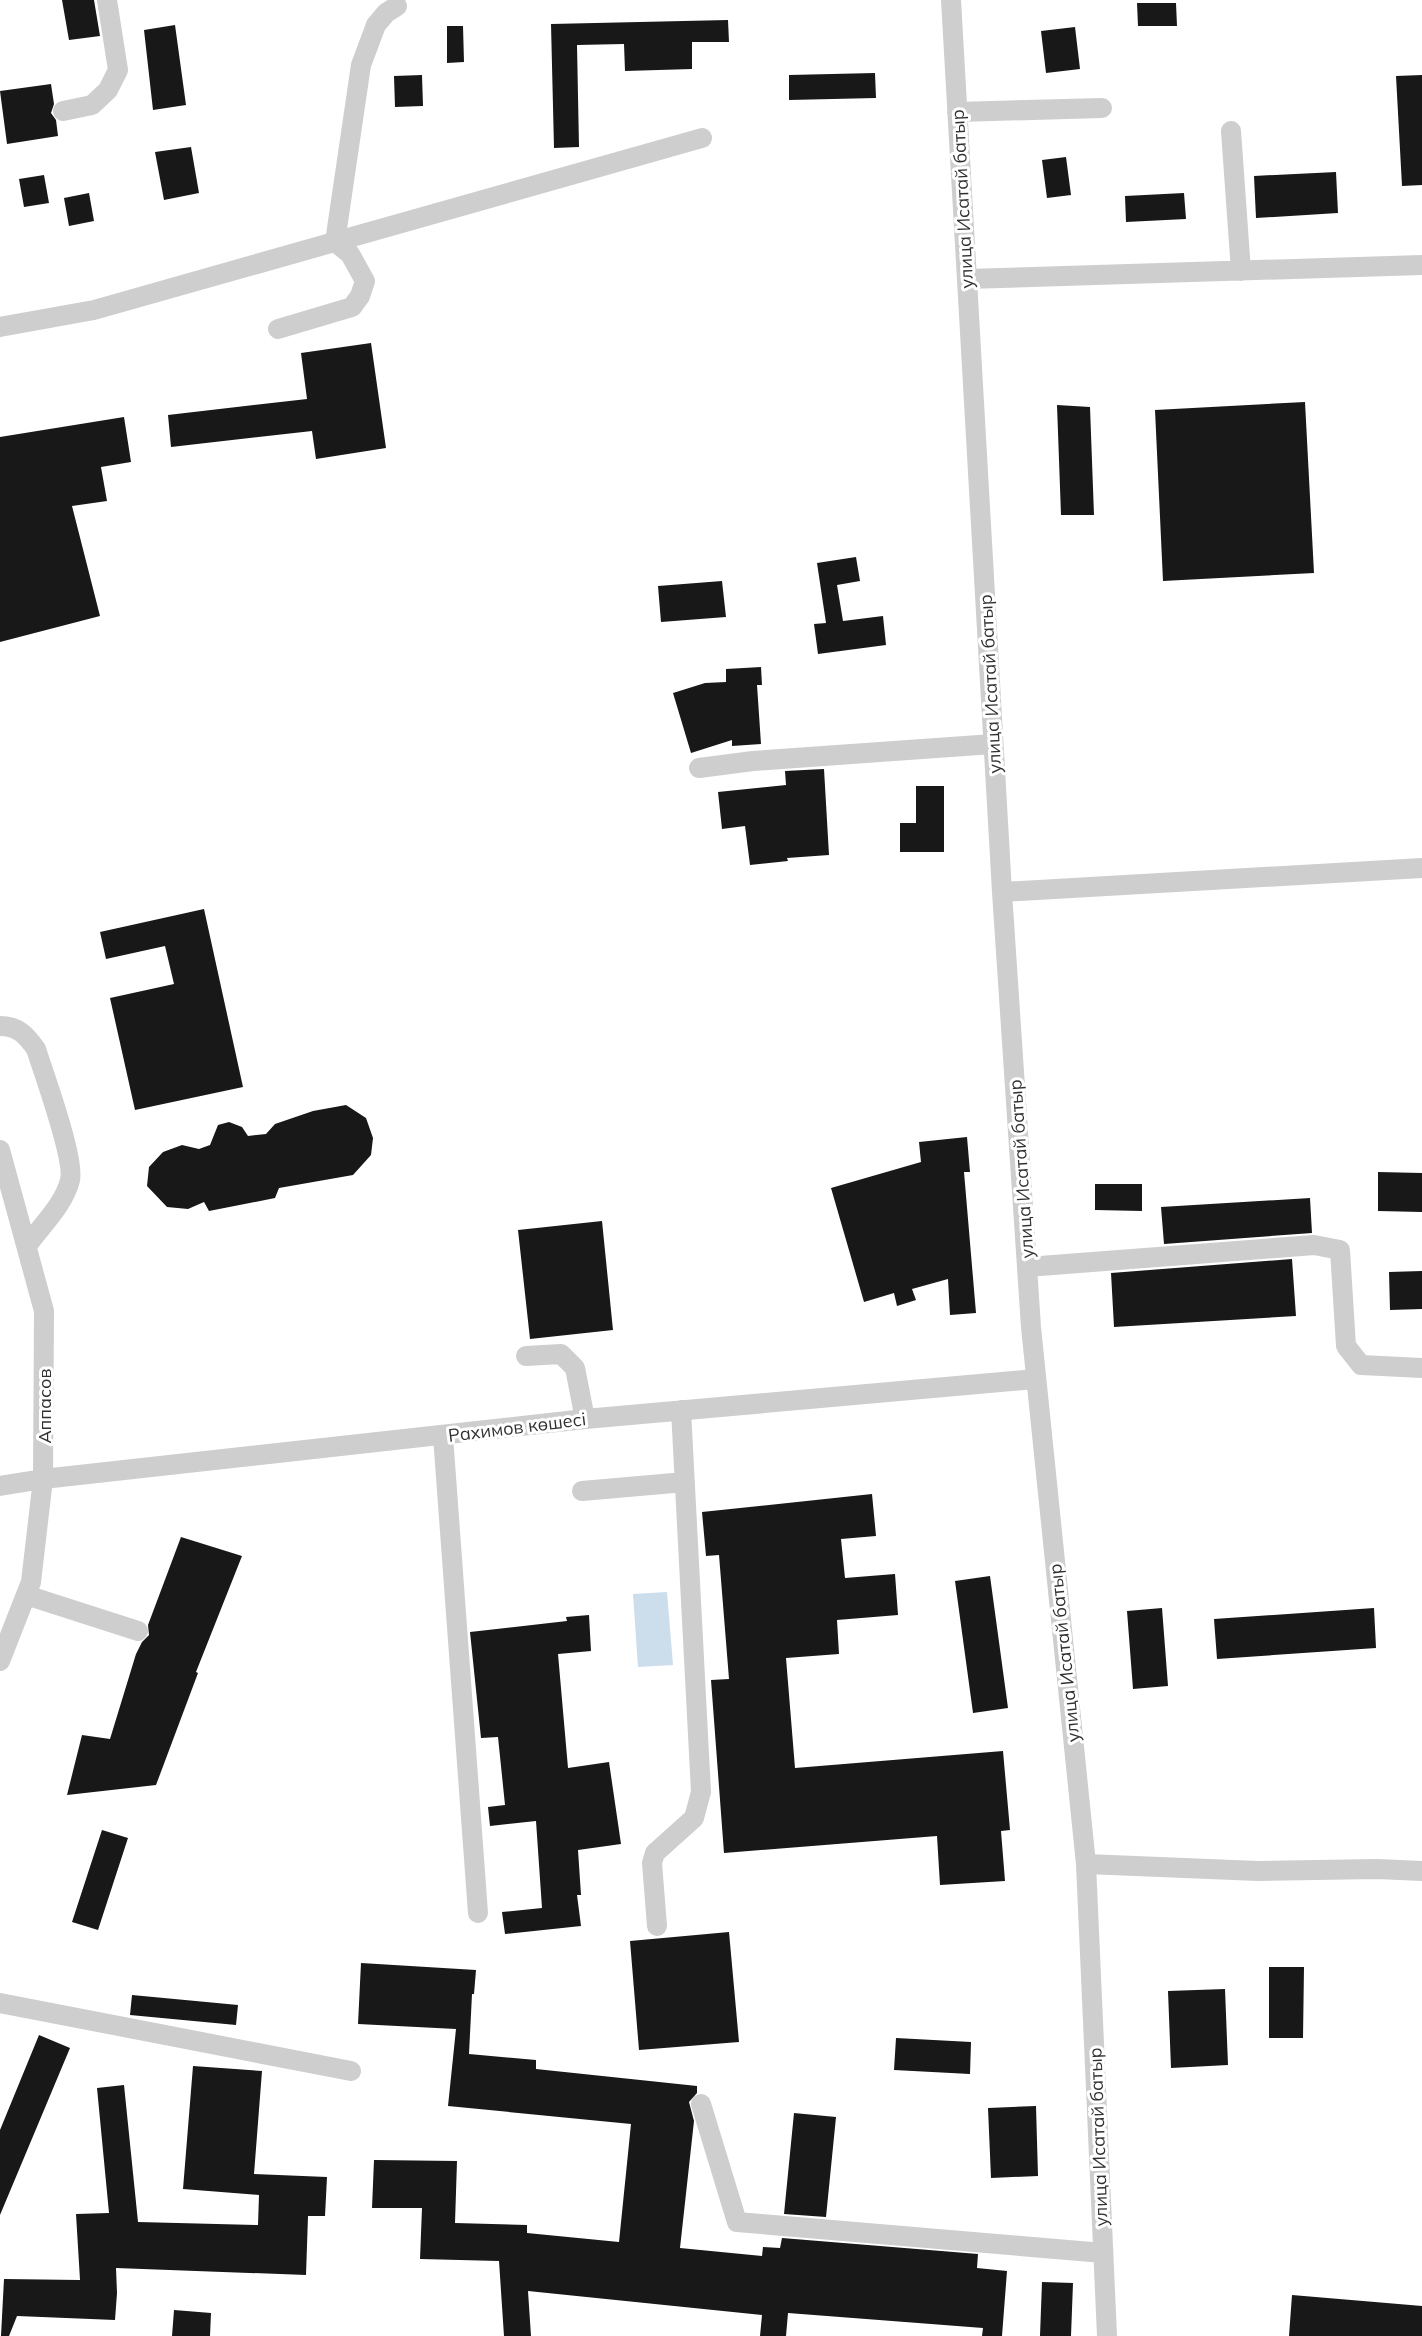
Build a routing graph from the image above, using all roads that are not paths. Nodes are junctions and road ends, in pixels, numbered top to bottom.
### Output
1 (107, 0) edge
2 (951, 0) edge
3 (397, 6) dead end
4 (1102, 108) dead end
5 (63, 111) dead end
6 (957, 112) junction
7 (1231, 130) dead end
8 (702, 138) dead end
9 (335, 242) junction
10 (1422, 265) edge
11 (1241, 271) junction
12 (967, 279) junction
13 (0, 327) edge
14 (278, 329) dead end
15 (993, 744) junction
16 (699, 768) dead end
17 (1422, 868) edge
18 (1002, 892) junction
19 (0, 1026) edge
20 (0, 1150) edge
21 (27, 1246) junction
22 (1028, 1267) junction
23 (526, 1356) dead end
24 (1422, 1368) edge
25 (1035, 1379) junction
26 (681, 1410) junction
27 (585, 1419) junction
28 (443, 1436) junction
29 (43, 1479) junction
30 (685, 1482) junction
31 (0, 1486) edge
32 (582, 1491) dead end
33 (26, 1595) junction
34 (138, 1631) dead end
35 (0, 1661) edge
36 (1086, 1864) junction
37 (1422, 1871) edge
38 (478, 1913) dead end
39 (657, 1926) dead end
40 (0, 2003) edge
41 (351, 2072) dead end
42 (701, 2104) dead end
43 (1103, 2253) junction
44 (1107, 2336) edge

1 - 5 street
2 - 6 street, улица Исатай батыр
3 - 9 street
4 - 6 street
6 - 12 street, улица Исатай батыр
7 - 11 street
8 - 9 street
9 - 13 street
9 - 14 street
10 - 11 street
11 - 12 street
12 - 15 street, улица Исатай батыр
15 - 16 street
15 - 18 street, улица Исатай батыр
17 - 18 street
18 - 22 street, улица Исатай батыр
19 - 21 street
20 - 21 street, Аппасов
21 - 29 street, Аппасов
22 - 24 street
22 - 25 street, улица Исатай батыр
23 - 27 street
25 - 26 street, Рахимов көшесі
25 - 36 street, улица Исатай батыр
26 - 27 street, Рахимов көшесі
26 - 30 street
27 - 28 street, Рахимов көшесі
28 - 29 street, Рахимов көшесі
28 - 38 street
29 - 31 street, Рахимов көшесі
29 - 33 street, Аппасов
30 - 32 street
30 - 39 street
33 - 34 street
33 - 35 street, Аппасов
36 - 37 street
36 - 43 street, улица Исатай батыр
40 - 41 street
42 - 43 street
43 - 44 street, улица Исатай батыр

